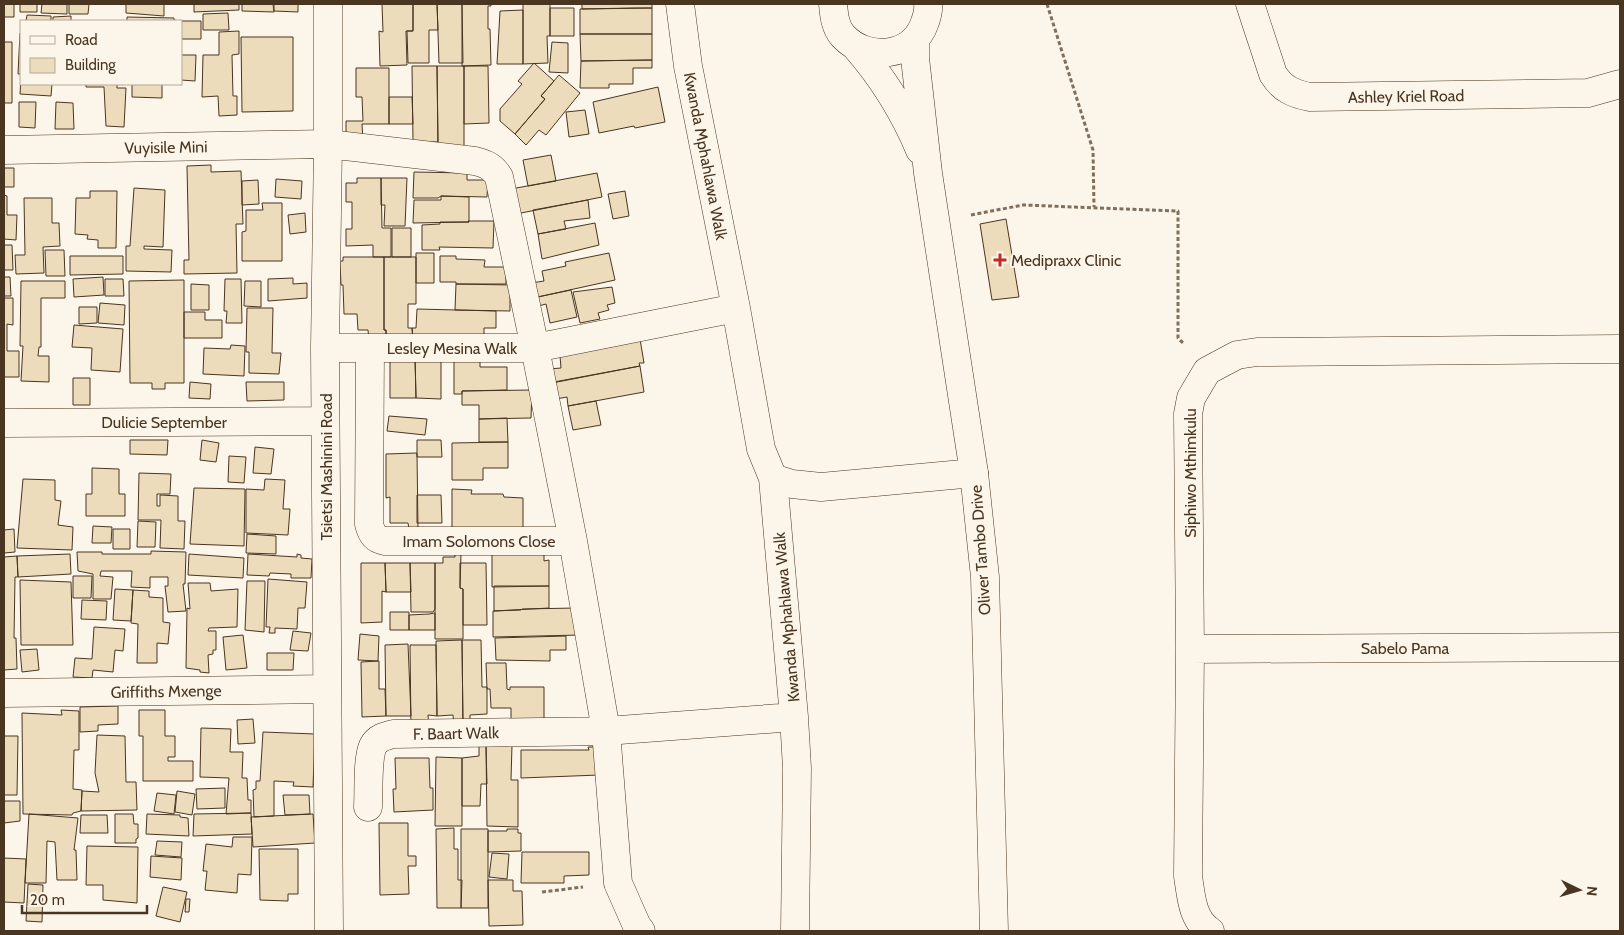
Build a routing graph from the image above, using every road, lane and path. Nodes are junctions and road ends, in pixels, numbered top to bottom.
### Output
1 (328, 4) edge
2 (680, 4) edge
3 (833, 4) edge
4 (928, 4) edge
5 (942, 4) edge
6 (1047, 4) edge
7 (1250, 4) edge
8 (919, 34) junction
9 (856, 47) junction
10 (1620, 84) edge
11 (328, 144) junction
12 (4, 150) edge
13 (928, 173) junction
14 (1094, 207) junction
15 (936, 222) junction
16 (736, 308) junction
17 (325, 348) junction
18 (370, 348) junction
19 (535, 348) junction
20 (1620, 349) edge
21 (1207, 371) junction
22 (325, 421) junction
23 (4, 423) edge
24 (974, 473) junction
25 (774, 478) junction
26 (573, 540) junction
27 (1620, 647) edge
28 (1190, 649) junction
29 (327, 689) junction
30 (4, 694) edge
31 (794, 717) junction
32 (606, 731) junction
33 (368, 807) dead end
34 (329, 931) edge
35 (641, 931) edge
36 (795, 931) edge
37 (994, 931) edge
38 (1210, 931) edge

1 - 11 street, Tsietsi Mashinini Road
2 - 16 street, Kwanda Mphahlawa Walk
3 - 9 street, Oliver Tambo Drive
4 - 8 street, Oliver Tambo Drive
5 - 8 street
6 - 14 path
7 - 10 street, Ashley Kriel Road
8 - 9 street
8 - 13 street, Oliver Tambo Drive
9 - 13 street, Oliver Tambo Drive
11 - 12 street, Vuyisile Mini
11 - 17 street, Tsietsi Mashinini Road
11 - 19 street
13 - 15 street, Oliver Tambo Drive
14 - 15 path
14 - 21 path
15 - 24 street, Oliver Tambo Drive
16 - 19 street
16 - 25 street, Kwanda Mphahlawa Walk
17 - 18 street, Lesley Mesina Walk
17 - 22 street, Tsietsi Mashinini Road
18 - 19 street, Lesley Mesina Walk
18 - 26 street, Imam Solomons Close
19 - 26 street
20 - 21 street
21 - 28 street, Siphiwo Mthimkulu
22 - 23 street, Dulicie September
22 - 29 street, Tsietsi Mashinini Road
24 - 25 street
24 - 37 street, Oliver Tambo Drive
25 - 31 street, Kwanda Mphahlawa Walk
26 - 32 street
27 - 28 street, Sabelo Pama
28 - 38 street, Siphiwo Mthimkulu
29 - 30 street, Griffiths Mxenge
29 - 34 street, Tsietsi Mashinini Road
31 - 32 street, Kwanda Mphahlawa Walk
31 - 36 street
32 - 33 street, F. Baart Walk
32 - 35 street

